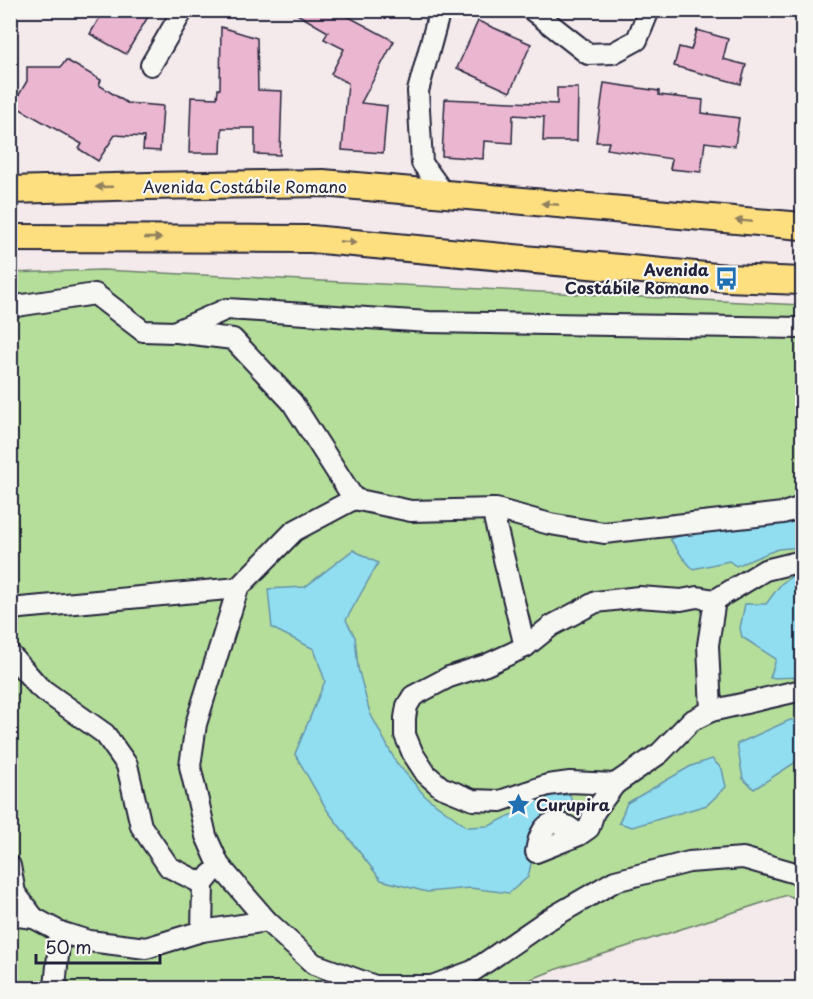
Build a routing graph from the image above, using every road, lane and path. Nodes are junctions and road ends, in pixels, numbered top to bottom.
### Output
1 (183, 10) edge
2 (440, 10) edge
3 (532, 10) edge
4 (649, 10) edge
5 (151, 65) dead end
6 (422, 163) junction
7 (10, 190) edge
8 (402, 192) junction
9 (446, 195) junction
10 (802, 226) edge
11 (10, 238) edge
12 (802, 281) edge
13 (10, 307) edge
14 (802, 328) edge
15 (174, 332) junction
16 (354, 499) junction
17 (802, 507) edge
18 (492, 509) junction
19 (802, 561) edge
20 (238, 588) junction
21 (715, 600) junction
22 (10, 609) edge
23 (525, 647) junction
24 (10, 654) edge
25 (802, 690) edge
26 (711, 711) junction
27 (615, 784) junction
28 (579, 835) dead end
29 (219, 865) junction
30 (10, 866) edge
31 (802, 875) edge
32 (203, 884) junction
33 (10, 915) edge
34 (34, 918) junction
35 (267, 921) junction
36 (60, 932) junction
37 (202, 932) junction
38 (55, 988) edge

1 - 5 street
2 - 6 street
3 - 4 street
6 - 8 street
6 - 9 street
8 -> 7 main road, Avenida Costábile Romano
8 - 9 main road, Avenida Costábile Romano
10 -> 9 main road, Avenida Costábile Romano
11 -> 12 main road
13 - 15 street
14 - 15 street
15 - 16 street
16 - 18 street
16 - 20 street
17 - 18 street
18 - 23 street
19 - 21 street
20 - 22 street
20 - 29 street
21 - 23 street
21 - 26 street
23 - 27 street
24 - 32 street
25 - 26 street
26 - 27 street
27 - 28 street
29 - 32 street
29 - 35 street
30 - 34 street
31 - 35 street
32 - 37 street
33 - 34 street
34 - 36 street
35 - 37 street
36 - 37 street
36 - 38 street

